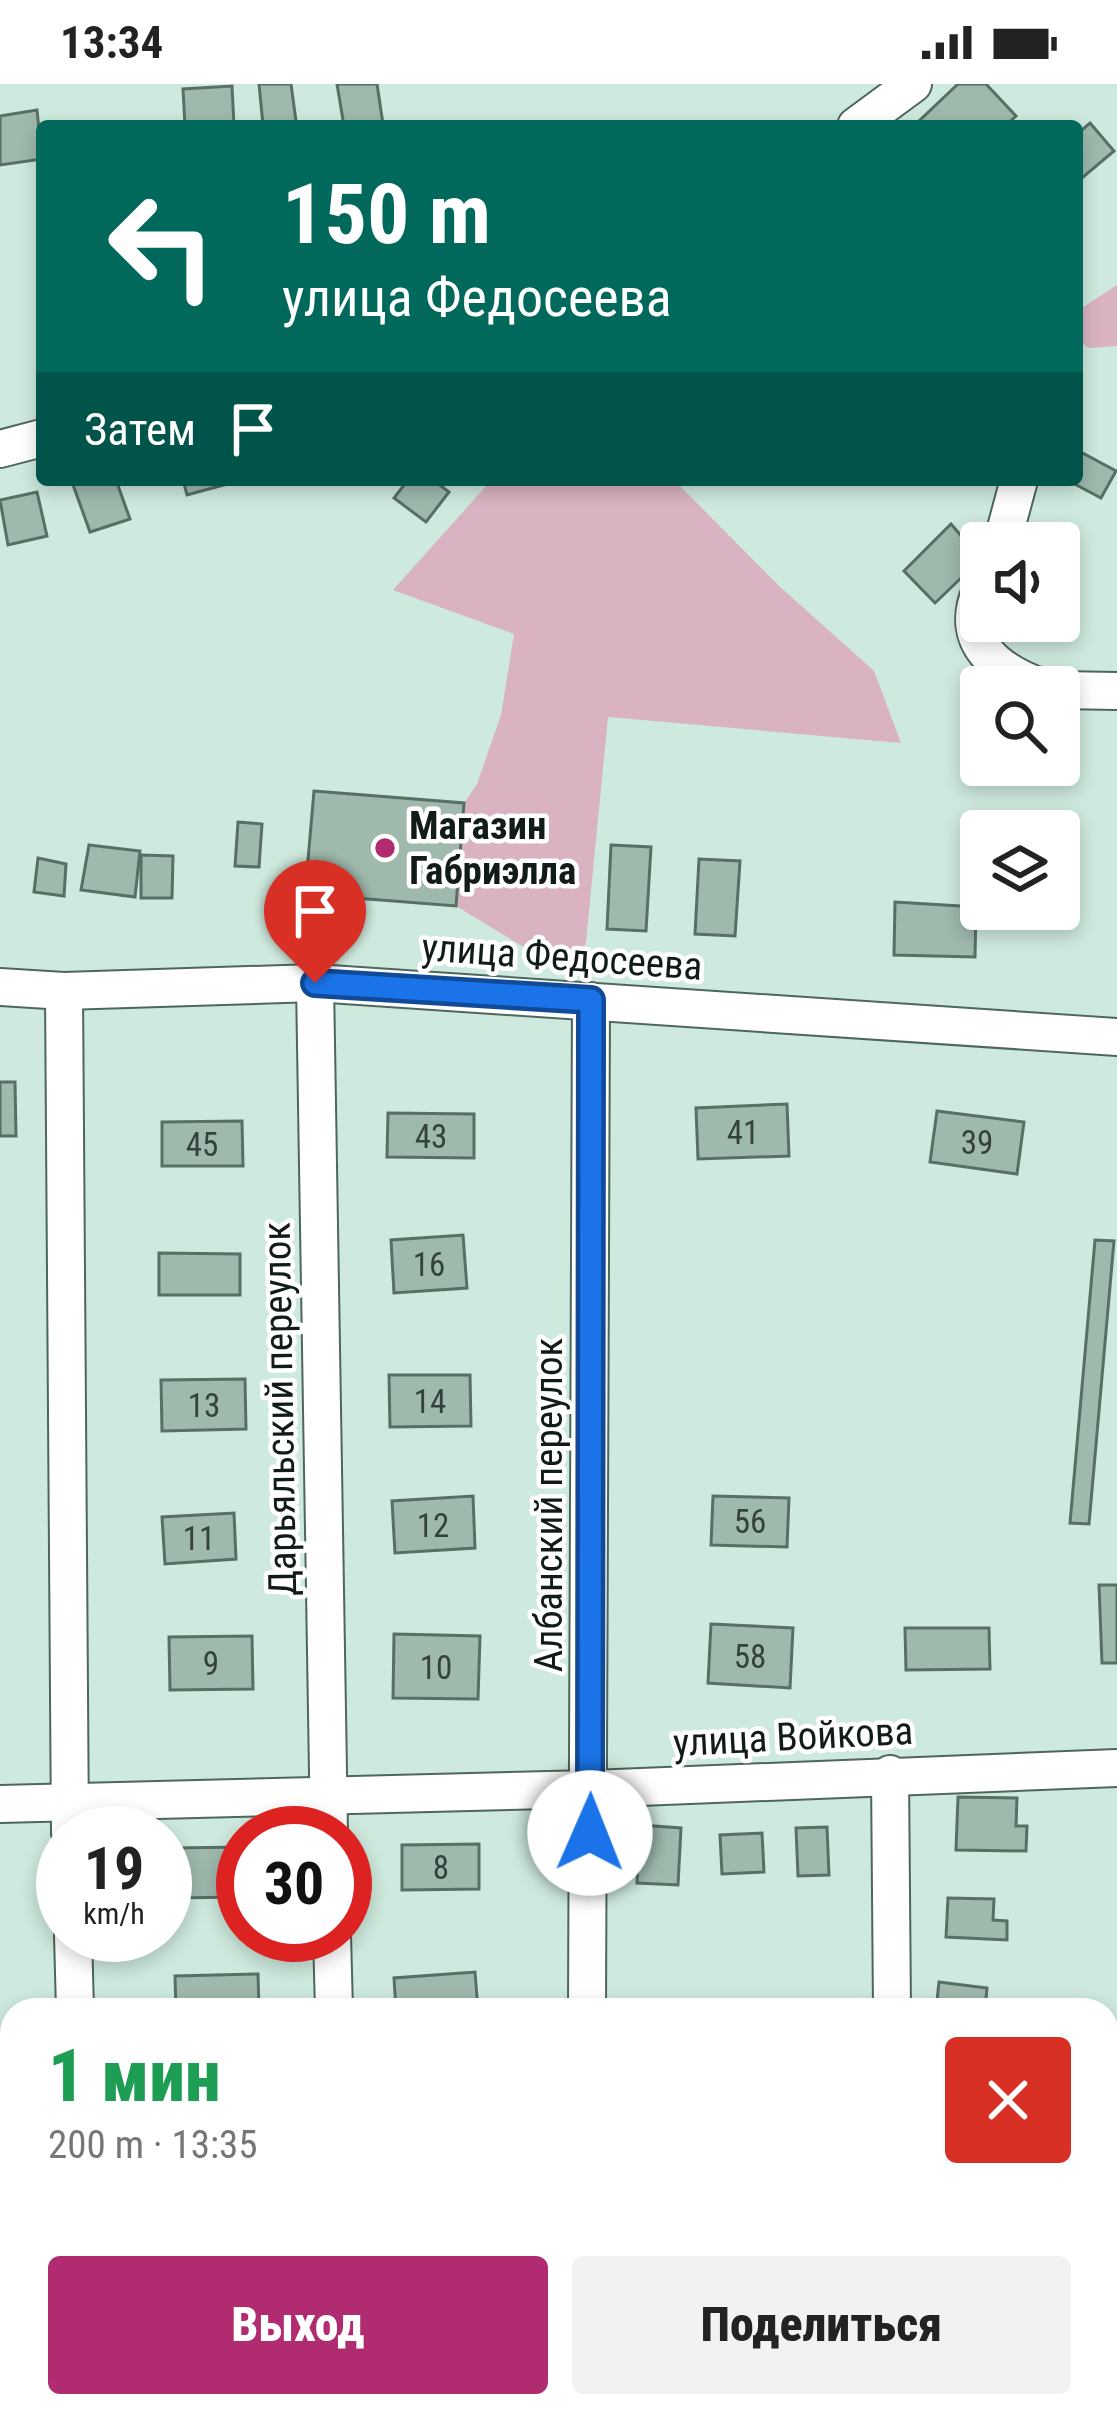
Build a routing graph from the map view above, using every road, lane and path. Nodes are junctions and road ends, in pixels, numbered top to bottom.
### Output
1 (913, 84) edge
2 (864, 120) edge
3 (36, 440) edge
4 (0, 449) edge
5 (1017, 486) edge
6 (1008, 522) edge
7 (1080, 690) edge
8 (1117, 691) edge
9 (315, 983) junction
10 (0, 987) edge
11 (64, 991) junction
12 (591, 1000) junction
13 (1117, 1037) edge
14 (1117, 1768) edge
15 (890, 1774) junction
16 (591, 1789) junction
17 (328, 1795) junction
18 (0, 1804) edge
19 (70, 1806) edge
20 (328, 1806) edge
21 (192, 1807) edge
22 (36, 1811) edge
23 (74, 1962) edge
24 (333, 1962) edge
25 (75, 1998) edge
26 (334, 1998) edge
27 (587, 1998) edge
28 (892, 1998) edge

1 - 2 street
3 - 4 street
5 - 6 street
7 - 8 street
9 - 11 street, улица Федосеева
9 - 12 street, улица Федосеева
9 - 17 street, Дарьяльский переулок
10 - 11 street, улица Федосеева
11 - 19 street
12 - 13 street, улица Федосеева
12 - 16 street, Албанский переулок
14 - 15 street, улица Войкова
15 - 16 street, улица Войкова
15 - 28 street
16 - 17 street, улица Войкова
16 - 27 street, Албанский переулок
17 - 20 street, Дарьяльский переулок
17 - 21 street, улица Войкова
18 - 22 street
23 - 25 street
24 - 26 street

